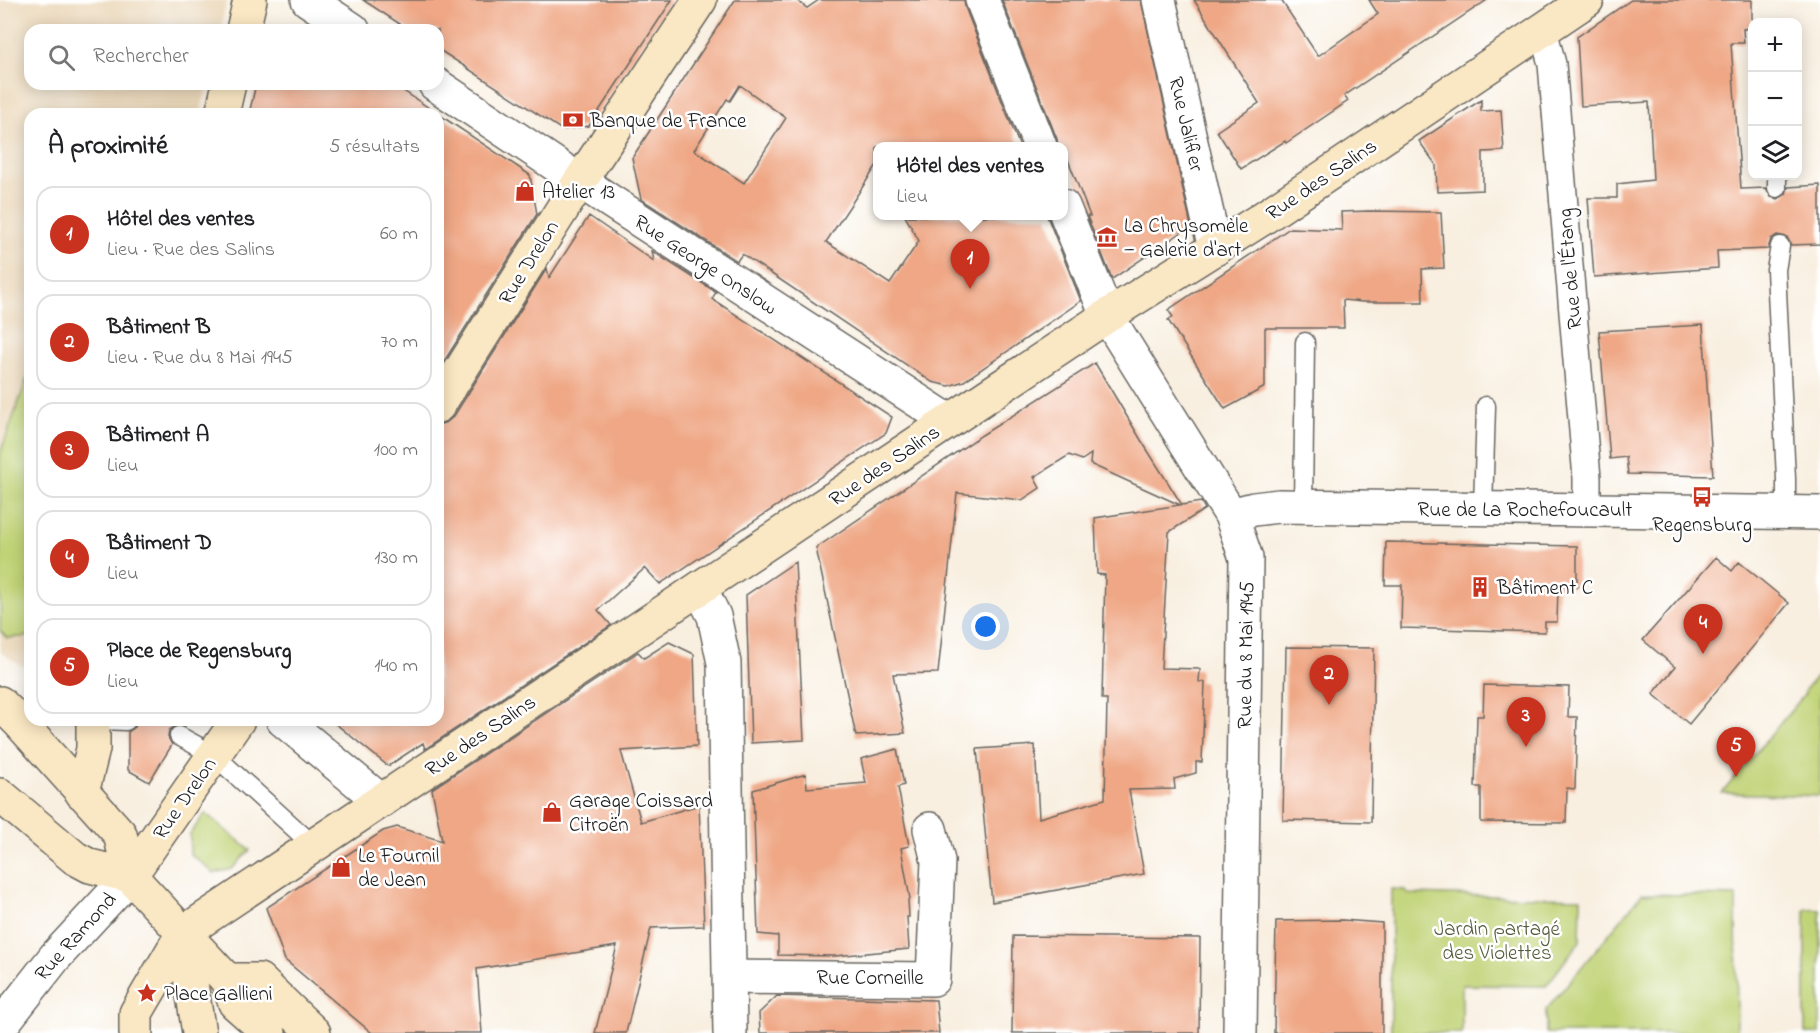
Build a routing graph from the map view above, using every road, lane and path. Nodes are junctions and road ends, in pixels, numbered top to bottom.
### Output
1 (250, 0) edge
2 (308, 0) edge
3 (700, 0) edge
4 (982, 0) edge
5 (1159, 0) edge
6 (1587, 0) edge
7 (244, 24) edge
8 (344, 24) edge
9 (1543, 30) junction
10 (228, 90) edge
11 (444, 90) edge
12 (223, 108) edge
13 (1038, 142) edge
14 (580, 181) junction
15 (1068, 218) edge
16 (1780, 246) dead end
17 (1215, 249) junction
18 (1107, 316) junction
19 (1305, 342) dead end
20 (444, 396) edge
21 (1486, 406) dead end
22 (949, 421) junction
23 (1303, 507) junction
24 (1483, 509) junction
25 (1587, 510) junction
26 (1786, 513) junction
27 (1820, 513) edge
28 (1231, 515) junction
29 (700, 588) junction
30 (12, 713) edge
31 (93, 726) edge
32 (234, 726) edge
33 (291, 726) edge
34 (179, 736) dead end
35 (214, 755) junction
36 (82, 793) junction
37 (0, 795) edge
38 (381, 801) junction
39 (930, 829) dead end
40 (314, 846) junction
41 (130, 876) junction
42 (183, 933) junction
43 (729, 977) junction
44 (227, 980) junction
45 (0, 1027) edge
46 (136, 1033) edge
47 (200, 1033) edge
48 (269, 1033) edge
49 (314, 1033) edge
50 (730, 1033) edge
51 (1240, 1033) edge

1 - 7 main road
2 - 8 street
3 - 14 main road, Rue Drelon
4 - 13 street
5 - 17 street, Rue Jalifier
6 - 9 main road, Rue des Salins
9 - 17 main road, Rue des Salins
9 - 25 street, Rue de l'Étang
10 - 12 main road
11 - 14 street, Rue George Onslow
14 - 20 main road, Rue Drelon
14 - 22 street, Rue George Onslow
15 - 18 street, Rue du 8 Mai 1945
16 - 26 lane
17 - 18 main road, Rue des Salins
18 - 22 main road, Rue des Salins
18 - 28 street, Rue du 8 Mai 1945
19 - 23 lane
21 - 24 lane
22 - 29 main road, Rue des Salins
23 - 24 street, Rue de La Rochefoucault
23 - 28 street, Rue de La Rochefoucault
24 - 25 street, Rue de La Rochefoucault
25 - 26 street, Rue de La Rochefoucault
26 - 27 street, Rue de La Rochefoucault
28 - 51 street, Rue du 8 Mai 1945
29 - 38 main road, Rue des Salins
29 - 43 street
30 - 36 main road
31 - 36 main road
32 - 35 main road, Rue Drelon
33 - 38 street
34 - 35 lane
35 - 40 lane
35 - 41 main road, Rue Drelon
36 - 41 main road
37 - 41 main road
38 - 40 main road, Rue des Salins
39 - 43 street, Rue Corneille
40 - 42 main road, Rue des Salins
41 - 42 main road
41 - 45 street, Rue Ramond
42 - 44 main road
42 - 46 main road
42 - 47 main road
43 - 50 street
44 - 48 main road
44 - 49 main road

